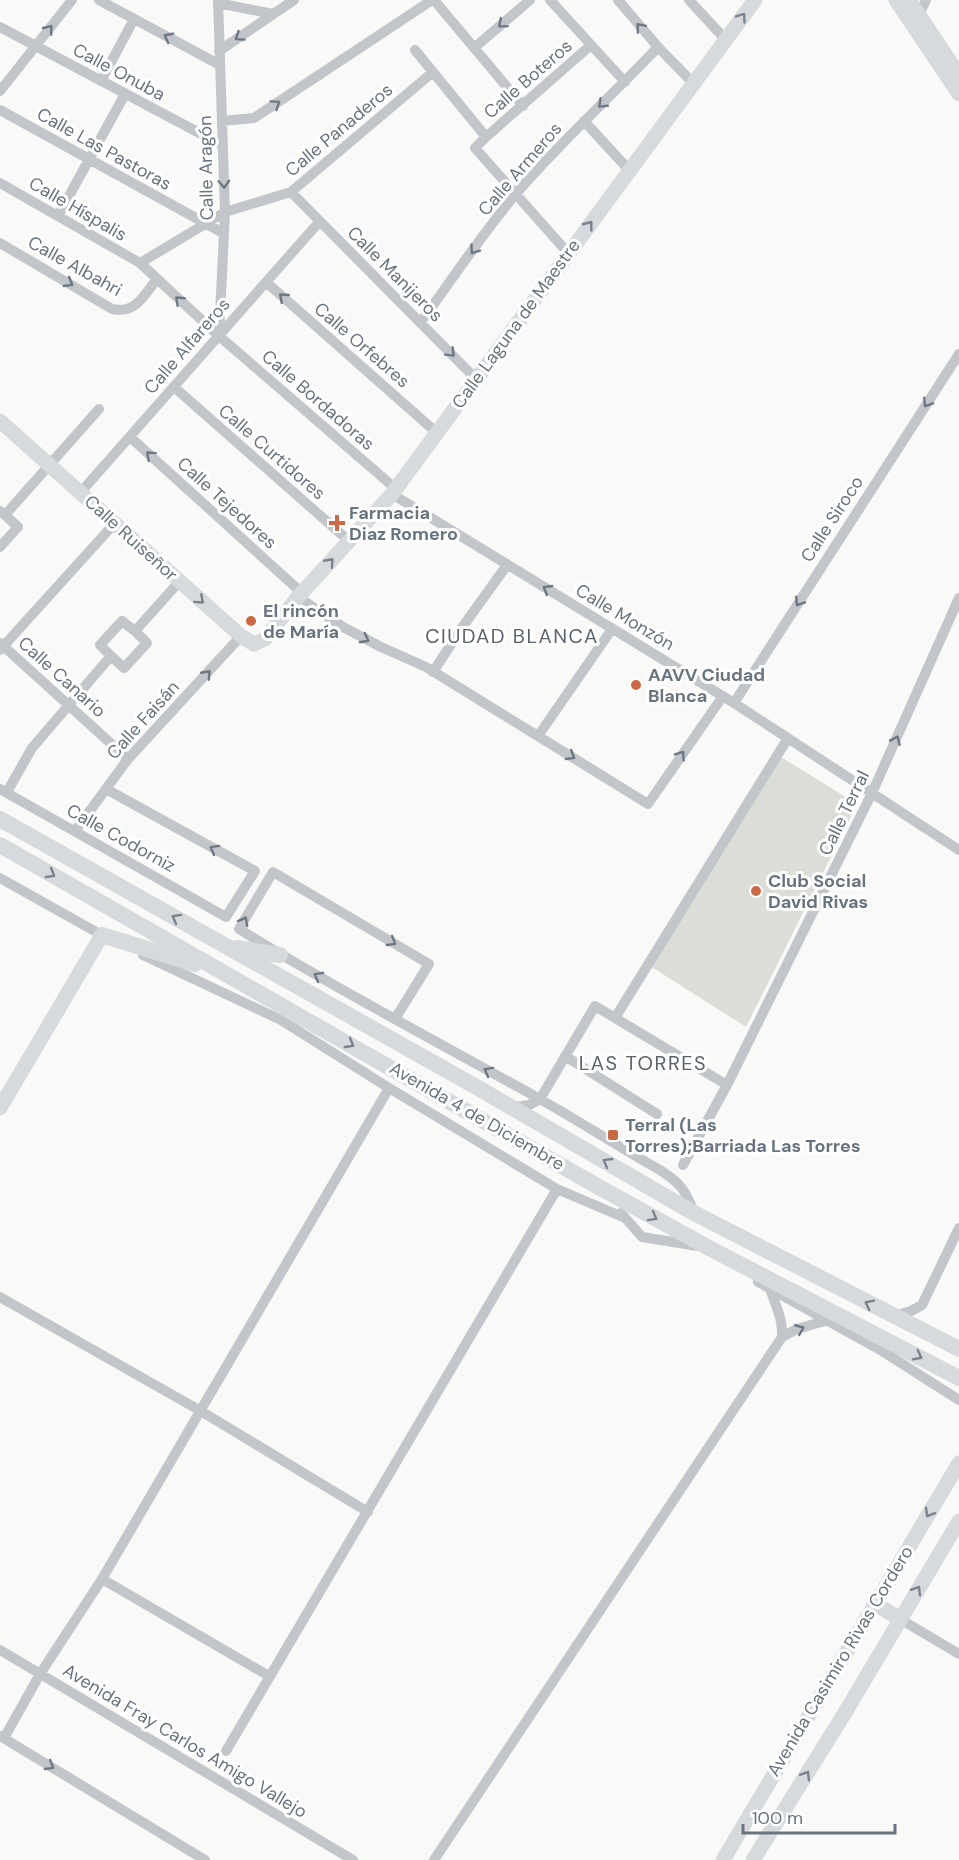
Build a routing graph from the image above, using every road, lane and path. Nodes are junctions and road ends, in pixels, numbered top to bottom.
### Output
1 (72, 0) edge
2 (99, 0) edge
3 (294, 0) edge
4 (433, 0) edge
5 (530, 0) edge
6 (550, 0) edge
7 (618, 0) edge
8 (689, 0) edge
9 (755, 0) edge
10 (896, 0) edge
11 (909, 0) edge
12 (926, 0) edge
13 (218, 2) edge
14 (273, 14) junction
15 (919, 15) junction
16 (135, 19) junction
17 (0, 27) edge
18 (726, 40) junction
19 (591, 45) junction
20 (35, 46) junction
21 (658, 47) junction
22 (474, 48) junction
23 (415, 50) dead end
24 (219, 51) junction
25 (220, 65) junction
26 (433, 72) junction
27 (959, 75) edge
28 (101, 81) junction
29 (625, 82) junction
30 (693, 83) junction
31 (0, 91) edge
32 (125, 93) junction
33 (959, 94) edge
34 (523, 106) junction
35 (0, 110) edge
36 (222, 121) junction
37 (584, 121) junction
38 (486, 137) junction
39 (222, 145) junction
40 (89, 159) junction
41 (629, 170) junction
42 (0, 183) edge
43 (291, 192) junction
44 (515, 195) junction
45 (225, 212) junction
46 (58, 216) junction
47 (320, 221) junction
48 (206, 224) junction
49 (224, 233) junction
50 (0, 243) edge
51 (568, 253) junction
52 (140, 263) junction
53 (158, 279) junction
54 (266, 282) junction
55 (420, 323) junction
56 (219, 336) junction
57 (959, 354) edge
58 (476, 379) junction
59 (174, 387) junction
60 (99, 409) dead end
61 (0, 421) edge
62 (437, 433) junction
63 (130, 437) junction
64 (51, 466) junction
65 (394, 492) junction
66 (80, 493) junction
67 (2, 513) edge
68 (114, 524) junction
69 (349, 541) junction
70 (0, 547) edge
71 (507, 565) junction
72 (179, 582) junction
73 (300, 595) junction
74 (959, 598) edge
75 (612, 628) junction
76 (135, 631) junction
77 (241, 636) junction
78 (1, 646) edge
79 (111, 656) junction
80 (433, 672) junction
81 (723, 696) junction
82 (734, 703) junction
83 (69, 705) junction
84 (538, 736) junction
85 (788, 738) junction
86 (129, 759) junction
87 (106, 789) junction
88 (3, 790) edge
89 (872, 793) junction
90 (0, 819) edge
91 (75, 831) junction
92 (0, 845) edge
93 (959, 850) edge
94 (0, 878) edge
95 (102, 935) junction
96 (227, 946) junction
97 (280, 955) junction
98 (226, 974) junction
99 (615, 1018) junction
100 (395, 1019) junction
101 (565, 1056) junction
102 (728, 1085) junction
103 (389, 1088) junction
104 (540, 1099) junction
105 (512, 1107) junction
106 (0, 1108) edge
107 (657, 1114) dead end
108 (683, 1166) junction
109 (660, 1170) junction
110 (597, 1186) junction
111 (557, 1189) junction
112 (687, 1194) junction
113 (694, 1213) junction
114 (625, 1218) junction
115 (959, 1228) edge
116 (690, 1245) junction
117 (709, 1248) junction
118 (770, 1289) junction
119 (0, 1297) edge
120 (893, 1316) junction
121 (828, 1320) junction
122 (782, 1337) junction
123 (959, 1349) edge
124 (959, 1378) edge
125 (959, 1400) edge
126 (199, 1410) junction
127 (959, 1463) edge
128 (368, 1512) junction
129 (959, 1521) edge
130 (102, 1579) junction
131 (874, 1603) junction
132 (900, 1619) junction
133 (0, 1650) edge
134 (959, 1654) edge
135 (40, 1674) junction
136 (270, 1676) junction
137 (2, 1737) edge
138 (226, 1751) dead end
139 (205, 1860) edge
140 (353, 1860) edge
141 (434, 1860) edge
142 (723, 1860) edge
143 (753, 1860) edge

20 -> 1 street
2 - 16 street
3 - 14 street
4 - 22 street
36 -> 4 street
5 -> 22 street
6 - 19 street
21 -> 7 street
8 - 18 street
18 -> 9 street, Calle Laguna de Maestre
10 - 33 street
11 - 15 street
12 - 15 street
13 - 14 street
13 - 24 street, Calle Aragón
14 -> 24 street
15 - 27 street
25 -> 16 street
16 - 28 street
17 - 20 street, Calle Onuba
18 - 30 street, Calle Laguna de Maestre
19 - 29 street
19 - 34 street, Calle Boteros
20 - 28 street, Calle Onuba
20 - 31 street
21 - 29 street, Calle Armeros
21 - 30 street
22 - 34 street
23 - 26 street
24 - 25 street, Calle Aragón
25 - 36 street, Calle Aragón
26 - 38 street
26 - 43 street, Calle Panaderos
28 - 32 street, Calle Onuba
29 -> 37 street, Calle Armeros
30 - 41 street, Calle Laguna de Maestre
32 - 39 street, Calle Onuba
32 - 40 street
34 - 38 street, Calle Boteros
35 - 40 street, Calle Las Pastoras
36 - 39 street, Calle Aragón
37 - 41 street
37 - 44 street, Calle Armeros
38 - 44 street
39 -> 45 street, Calle Aragón
40 - 46 street
40 - 48 street, Calle Las Pastoras
51 -> 41 street, Calle Laguna de Maestre
42 - 46 street, Calle Híspalis
43 - 45 street, Calle Panaderos
43 - 47 street, Calle Manijeros
44 - 51 street
44 -> 55 street, Calle Armeros
45 - 48 street, Calle Panaderos
45 - 49 street, Calle Aragón
46 - 52 street, Calle Híspalis
47 - 54 street, Calle Alfareros
47 - 55 street, Calle Manijeros
48 - 49 street, Calle Las Pastoras
48 - 52 street, Calle Panaderos
49 - 56 street, Calle Aragón
50 -> 53 street, Calle Albahri
51 - 58 street, Calle Laguna de Maestre
52 - 53 street, Calle Híspalis
56 -> 53 street, Calle Bordadoras
54 - 56 street, Calle Alfareros
62 -> 54 street, Calle Orfebres
55 -> 58 street, Calle Manijeros
56 - 59 street, Calle Alfareros
56 - 65 street, Calle Bordadoras
57 -> 82 street, Calle Siroco
58 - 62 street, Calle Laguna de Maestre
59 - 63 street, Calle Alfareros
59 - 69 street, Calle Curtidores
60 - 64 street
61 - 64 street, Calle Ruiseñor
62 - 65 street, Calle Laguna de Maestre
63 - 66 street, Calle Alfareros
73 -> 63 street, Calle Tejedores
64 - 66 street, Calle Ruiseñor
64 - 67 street
65 - 69 street, Calle Laguna de Maestre
65 - 71 street, Calle Monzón
66 - 68 street, Calle Ruiseñor
67 - 70 street
68 - 72 street, Calle Ruiseñor
68 - 78 street
73 -> 69 street, Calle Laguna de Maestre
75 -> 71 street, Calle Monzón
71 - 80 street
72 - 76 street
72 -> 77 street, Calle Ruiseñor
73 - 77 street, Calle Laguna de Maestre
73 -> 80 street, Calle Tejedores
89 -> 74 street, Calle Terral
75 - 81 street, Calle Monzón
75 - 84 street
76 - 79 street
76 - 79 street
86 -> 77 street, Calle Faisán
78 - 83 street, Calle Canario
79 - 83 street
80 - 84 street, Calle Tejedores
81 - 82 street, Calle Monzón
84 -> 81 street, Calle Tejedores
82 - 85 street, Calle Monzón
83 - 86 street, Calle Canario
83 - 88 street
85 - 89 street, Calle Monzón
85 - 99 street
86 - 87 street, Calle Faisán
87 - 91 street, Calle Faisán
91 -> 87 street, Calle Codorniz
88 - 91 street, Calle Codorniz
89 - 93 street, Calle Monzón
89 - 102 street, Calle Terral
96 -> 90 main road, Avenida 4 de Diciembre
92 -> 98 main road, Avenida 4 de Diciembre
94 - 95 street
95 - 98 main road
95 - 103 street
95 - 106 street
96 - 97 main road
96 - 105 main road, Avenida 4 de Diciembre
100 -> 97 street
97 -> 100 street
98 -> 110 main road, Avenida 4 de Diciembre
99 - 101 street
99 - 102 street
104 -> 100 street
101 - 104 street
101 - 107 street
102 - 108 street, Calle Terral
103 - 111 street
103 - 126 street
104 - 105 street
104 - 109 street
113 -> 105 main road, Avenida 4 de Diciembre
108 - 109 street
108 - 112 street
109 - 112 street
110 - 114 street
110 -> 117 main road, Avenida 4 de Diciembre
111 - 114 street
111 - 128 street
112 - 113 street
120 -> 113 main road, Avenida 4 de Diciembre
114 - 116 street
115 - 120 street
116 - 117 street
116 - 118 street
117 -> 124 main road, Avenida 4 de Diciembre
118 - 121 street
118 - 122 street
119 - 126 street
120 - 123 main road, Avenida 4 de Diciembre
122 -> 121 street
121 - 125 street
122 - 141 street
126 - 128 street
126 - 130 street
127 -> 131 street, Avenida Casimiro Rivas Cordero
128 - 136 street
132 -> 129 street, Avenida Casimiro Rivas Cordero
130 - 135 street
130 - 136 street
131 - 132 street
131 - 142 street, Avenida Casimiro Rivas Cordero
132 - 134 street
143 -> 132 street, Avenida Casimiro Rivas Cordero
133 - 135 street, Avenida Fray Carlos Amigo Vallejo
135 - 137 street
135 - 140 street, Avenida Fray Carlos Amigo Vallejo
136 - 138 street
137 -> 139 street

